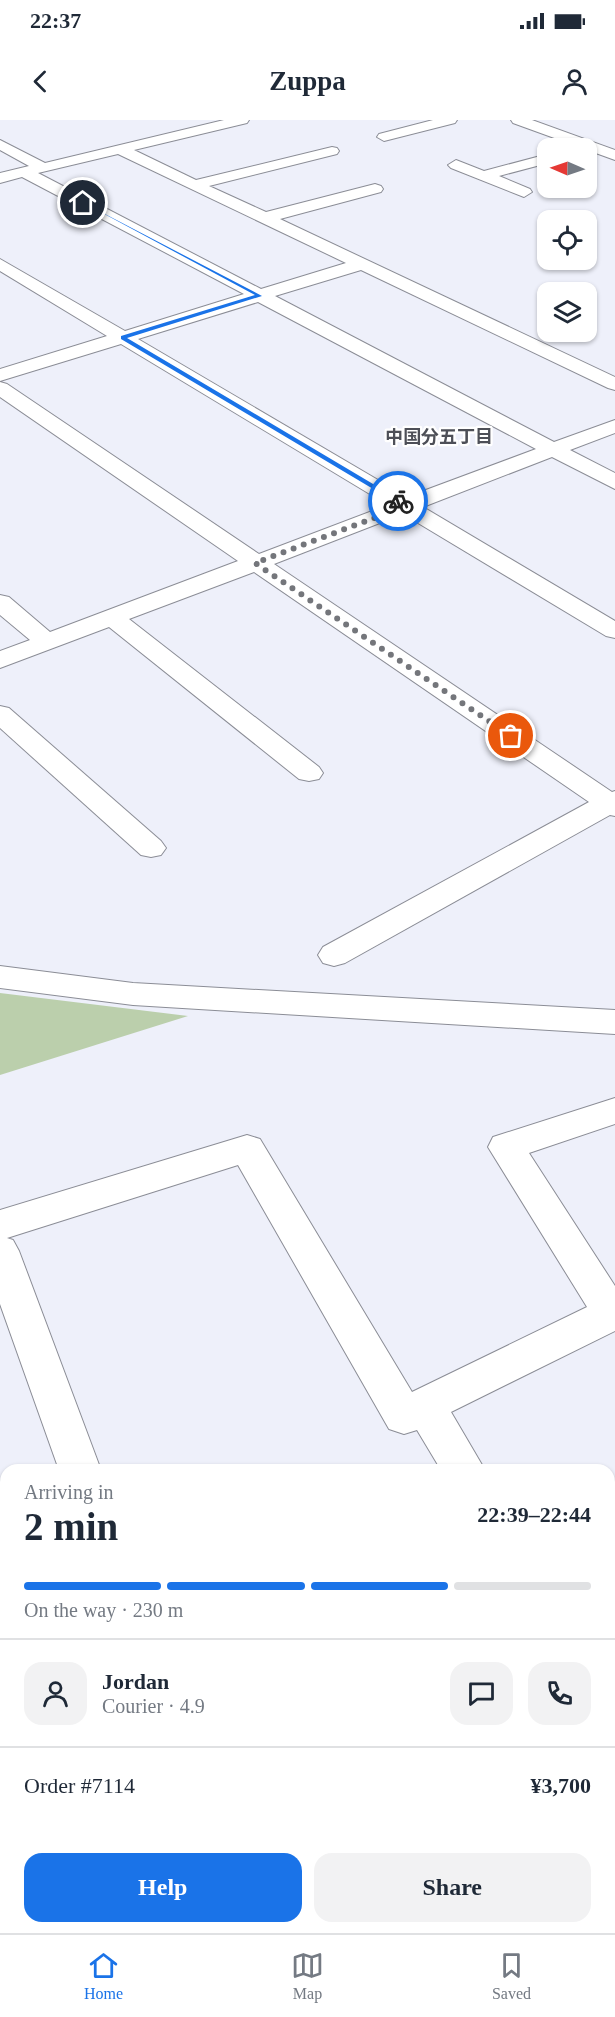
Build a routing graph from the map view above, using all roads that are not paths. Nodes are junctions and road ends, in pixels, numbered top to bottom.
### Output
1 (242, 120) edge
2 (450, 120) edge
3 (529, 121) edge
4 (155, 128) dead end
5 (604, 135) dead end
6 (172, 136) junction
7 (384, 137) dead end
8 (566, 138) edge
9 (597, 139) edge
10 (0, 144) edge
11 (119, 149) junction
12 (597, 150) edge
13 (332, 151) dead end
14 (615, 155) edge
15 (537, 161) edge
16 (456, 165) dead end
17 (34, 170) junction
18 (483, 176) junction
19 (0, 178) edge
20 (195, 185) junction
21 (375, 189) dead end
22 (524, 192) dead end
23 (264, 218) junction
24 (0, 264) edge
25 (362, 264) junction
26 (260, 296) junction
27 (123, 338) junction
28 (0, 375) edge
29 (615, 384) edge
30 (0, 388) edge
31 (615, 426) edge
32 (553, 450) junction
33 (615, 482) edge
34 (406, 506) junction
35 (255, 563) junction
36 (0, 602) edge
37 (111, 617) junction
38 (615, 631) edge
39 (46, 642) junction
40 (0, 660) edge
41 (0, 714) edge
42 (309, 773) dead end
43 (613, 803) edge
44 (152, 848) dead end
45 (334, 955) dead end
46 (0, 977) edge
47 (615, 1022) edge
48 (615, 1111) edge
49 (0, 1225) edge
50 (0, 1251) edge
51 (614, 1313) edge
52 (424, 1406) junction
53 (78, 1464) edge
54 (460, 1464) edge

1 - 6 street
2 - 7 street
3 - 8 street
4 - 6 street
5 - 9 street
6 - 11 street
10 - 17 street
11 - 17 street
11 - 20 street
12 - 14 street
13 - 20 street
15 - 18 street
16 - 18 street
17 - 19 street
17 - 26 street
18 - 22 street
20 - 23 street
21 - 23 street
23 - 25 street
24 - 27 street
25 - 26 street
25 - 29 street
26 - 27 street
26 - 32 street
27 - 28 street
27 - 34 street
30 - 35 street
31 - 32 street
32 - 33 street
32 - 34 street
34 - 35 street
34 - 38 street
35 - 37 street
35 - 43 street
36 - 39 street
37 - 39 street
37 - 42 street
39 - 40 street
41 - 44 street
43 - 45 street
46 - 47 street
48 - 51 street
49 - 52 street
50 - 53 street
51 - 52 street
52 - 54 street

